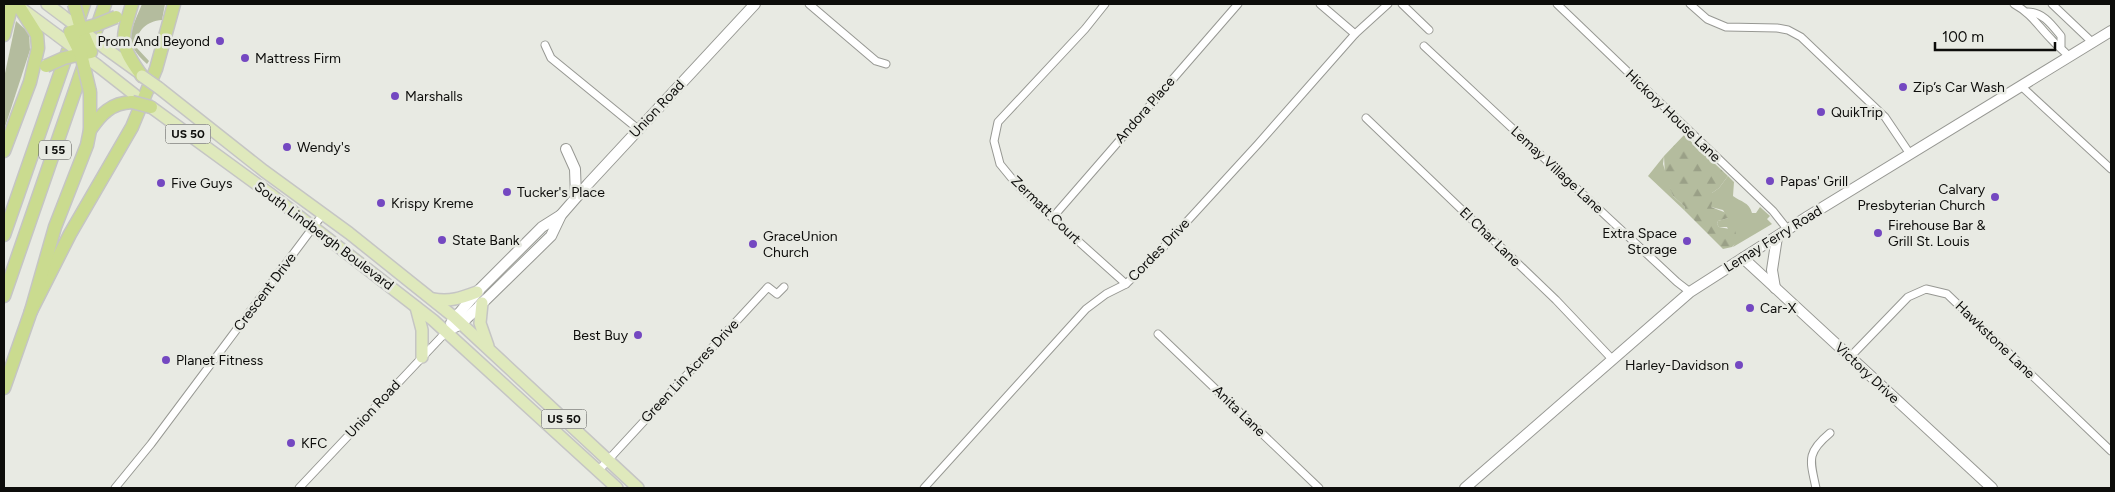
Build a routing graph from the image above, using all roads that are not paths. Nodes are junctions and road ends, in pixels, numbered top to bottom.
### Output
1 (47, 4) edge
2 (74, 4) edge
3 (84, 4) edge
4 (105, 4) edge
5 (132, 4) edge
6 (174, 4) edge
7 (755, 4) edge
8 (809, 4) edge
9 (1105, 4) edge
10 (1238, 4) edge
11 (1320, 4) edge
12 (1388, 4) edge
13 (1402, 4) edge
14 (1557, 4) edge
15 (1690, 4) edge
16 (2014, 4) edge
17 (2052, 4) edge
18 (16, 5) edge
19 (63, 16) joint
20 (76, 30) junction
21 (1428, 30) dead end
22 (2111, 31) edge
23 (1355, 34) junction
24 (4, 35) edge
25 (57, 35) junction
26 (2092, 43) junction
27 (545, 45) dead end
28 (1424, 46) dead end
29 (105, 48) junction
30 (86, 53) junction
31 (2069, 57) junction
32 (886, 64) dead end
33 (98, 66) joint
34 (142, 76) junction
35 (30, 82) junction
36 (2021, 86) junction
37 (133, 98) junction
38 (151, 107) joint
39 (1366, 118) dead end
40 (638, 129) junction
41 (90, 130) junction
42 (566, 149) dead end
43 (4, 151) edge
44 (1910, 154) junction
45 (2111, 169) edge
46 (576, 197) junction
47 (323, 214) junction
48 (1053, 217) junction
49 (314, 228) junction
50 (1788, 230) junction
51 (4, 235) edge
52 (1777, 236) junction
53 (1743, 258) junction
54 (1126, 284) junction
55 (784, 288) dead end
56 (1775, 288) junction
57 (1690, 292) junction
58 (4, 296) edge
59 (480, 298) junction
60 (431, 299) junction
61 (415, 305) junction
62 (31, 311) junction
63 (457, 321) junction
64 (447, 331) junction
65 (1158, 334) dead end
66 (490, 350) junction
67 (422, 357) junction
68 (1850, 357) junction
69 (1612, 359) junction
70 (4, 388) edge
71 (1830, 433) dead end
72 (2111, 451) edge
73 (608, 461) junction
74 (598, 471) junction
75 (115, 488) edge
76 (299, 488) edge
77 (617, 488) edge
78 (638, 488) edge
79 (924, 488) edge
80 (1319, 488) edge
81 (1465, 488) edge
82 (1816, 488) edge
83 (1992, 488) edge

1 - 19 main road
2 - 20 highway, bridge
3 - 51 highway, I 55
4 - 58 highway, I 55
5 - 20 highway, bridge
5 - 34 highway
6 - 62 highway
7 - 40 main road, Union Road
8 - 32 street
9 - 48 street, Zermatt Court
10 - 48 street, Andora Place
11 - 23 street
12 - 23 street, Cordes Drive
13 - 21 street
14 - 50 street, Hickory House Lane
15 - 44 street
16 - 31 street
17 - 26 street
18 - 24 highway
18 - 25 main road
18 - 35 highway
19 - 20 highway, bridge
20 - 25 highway, bridge
20 - 29 main road, South Lindbergh Boulevard / US 50, bridge
20 - 30 highway, bridge
22 - 26 main road, Lemay Ferry Road
23 - 54 street, Cordes Drive
25 - 30 main road, bridge
26 - 31 main road, Lemay Ferry Road
27 - 40 street
28 - 57 street, Lemay Village Lane
29 - 30 highway, bridge
29 - 34 main road, South Lindbergh Boulevard / US 50
30 - 33 highway, bridge
30 - 35 highway, bridge
30 - 41 highway, bridge
31 - 36 main road, Lemay Ferry Road
33 - 37 main road
34 - 47 main road, South Lindbergh Boulevard / US 50, bridge
35 - 43 highway
36 - 44 main road, Lemay Ferry Road
36 - 45 street
37 - 38 highway, bridge
37 - 41 highway
38 - 49 main road, South Lindbergh Boulevard / US 50
39 - 69 street, El Char Lane
40 - 46 main road, Union Road
41 - 62 highway
42 - 46 main road
44 - 50 main road, Lemay Ferry Road
46 - 59 main road, Union Road
47 - 49 street, Crescent Drive
47 - 60 main road, South Lindbergh Boulevard / US 50
48 - 54 street, Zermatt Court
49 - 61 main road, South Lindbergh Boulevard / US 50
49 - 75 street, Crescent Drive
50 - 52 main road, Lemay Ferry Road
52 - 53 main road, Lemay Ferry Road
52 - 56 main road
53 - 56 main road, Victory Drive
53 - 57 main road, Lemay Ferry Road
54 - 79 street, Cordes Drive
55 - 73 street, Green Lin Acres Drive
56 - 68 main road, Victory Drive
57 - 69 main road, Lemay Ferry Road
59 - 60 main road
59 - 63 main road, Union Road
59 - 66 main road
60 - 63 main road, South Lindbergh Boulevard / US 50
61 - 64 main road, South Lindbergh Boulevard / US 50
61 - 67 main road
62 - 70 highway
63 - 64 main road, Union Road
63 - 66 main road, South Lindbergh Boulevard / US 50
64 - 67 street, Union Road
64 - 74 main road, South Lindbergh Boulevard / US 50
65 - 80 street, Anita Lane
66 - 73 main road, South Lindbergh Boulevard / US 50
67 - 76 street, Union Road
68 - 72 street, Hawkstone Lane
68 - 83 main road, Victory Drive
69 - 81 main road, Lemay Ferry Road
71 - 82 street
73 - 74 street, Green Lin Acres Drive
73 - 78 main road, South Lindbergh Boulevard / US 50
74 - 77 main road, South Lindbergh Boulevard / US 50

